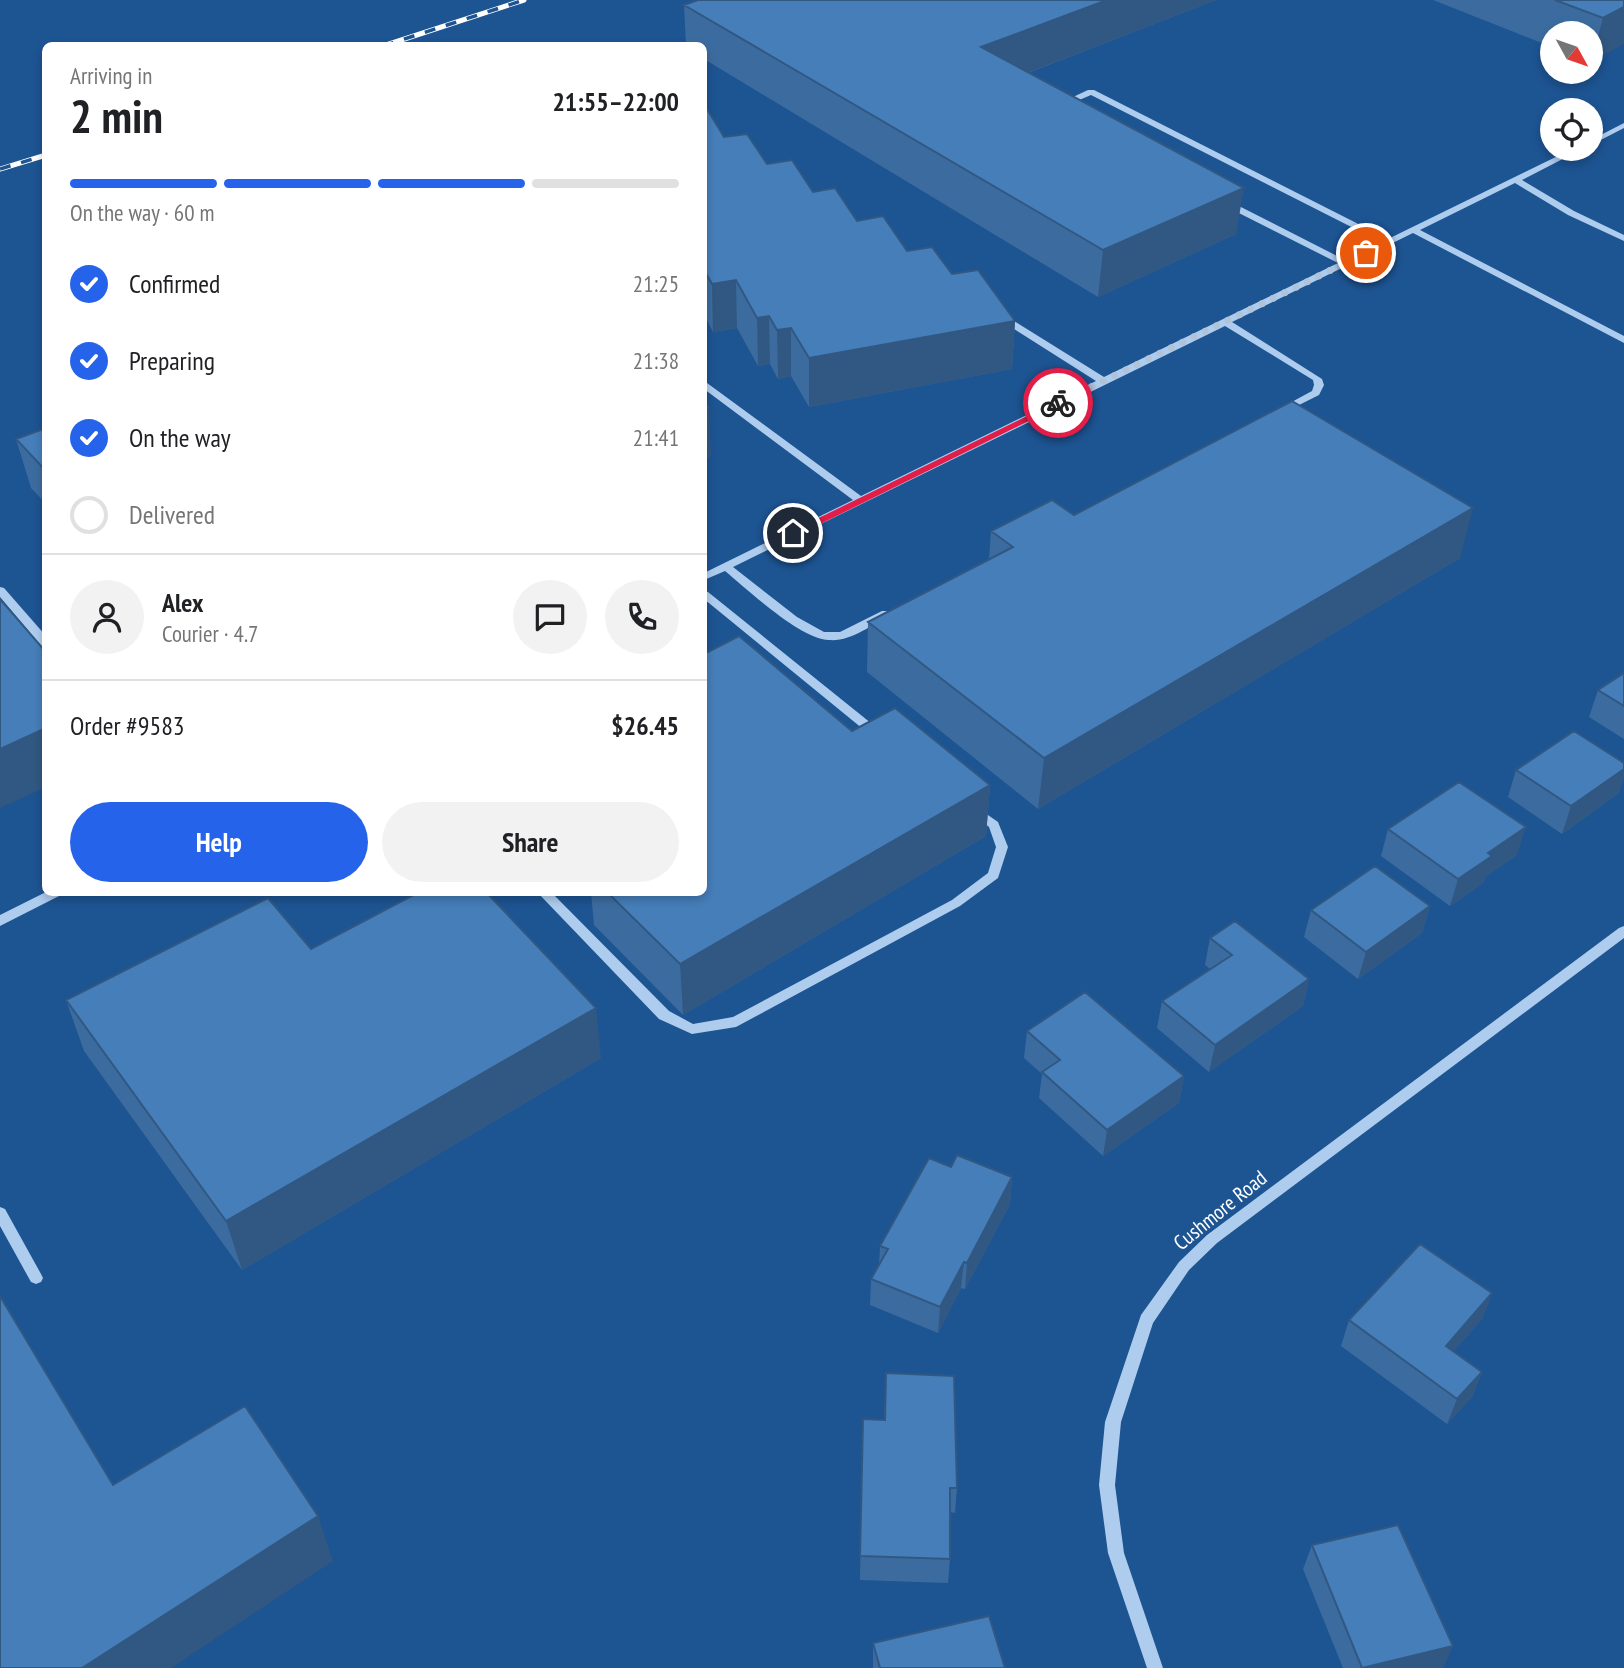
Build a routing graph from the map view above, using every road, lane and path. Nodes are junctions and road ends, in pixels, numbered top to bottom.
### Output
1 (1056, 107) edge
2 (1624, 125) edge
3 (1603, 136) edge
4 (1554, 161) edge
5 (1515, 180) junction
6 (1215, 197) edge
7 (1413, 230) junction
8 (1624, 238) edge
9 (1387, 242) junction
10 (1345, 263) junction
11 (997, 315) edge
12 (1224, 322) junction
13 (1624, 340) edge
14 (1103, 381) junction
15 (707, 387) edge
16 (1268, 418) edge
17 (860, 500) junction
18 (725, 566) junction
19 (707, 575) edge
20 (0, 590) edge
21 (707, 596) edge
22 (897, 607) edge
23 (42, 640) edge
24 (891, 746) edge
25 (964, 801) edge
26 (49, 896) edge
27 (547, 896) edge
28 (0, 921) edge
29 (1624, 931) edge
30 (0, 1213) edge
31 (36, 1278) dead end
32 (1156, 1668) edge

1 - 9 street
2 - 3 street
4 - 5 street
5 - 7 street
5 - 8 street
6 - 10 street
7 - 9 street
7 - 13 lane
9 - 10 street
10 - 12 street
11 - 14 street
12 - 14 street
12 - 16 street
14 - 17 street
15 - 17 street
17 - 18 street
18 - 19 street
18 - 22 street
20 - 23 street
21 - 24 street
25 - 27 street
26 - 28 street
29 - 32 street, Cushmore Road
30 - 31 lane

